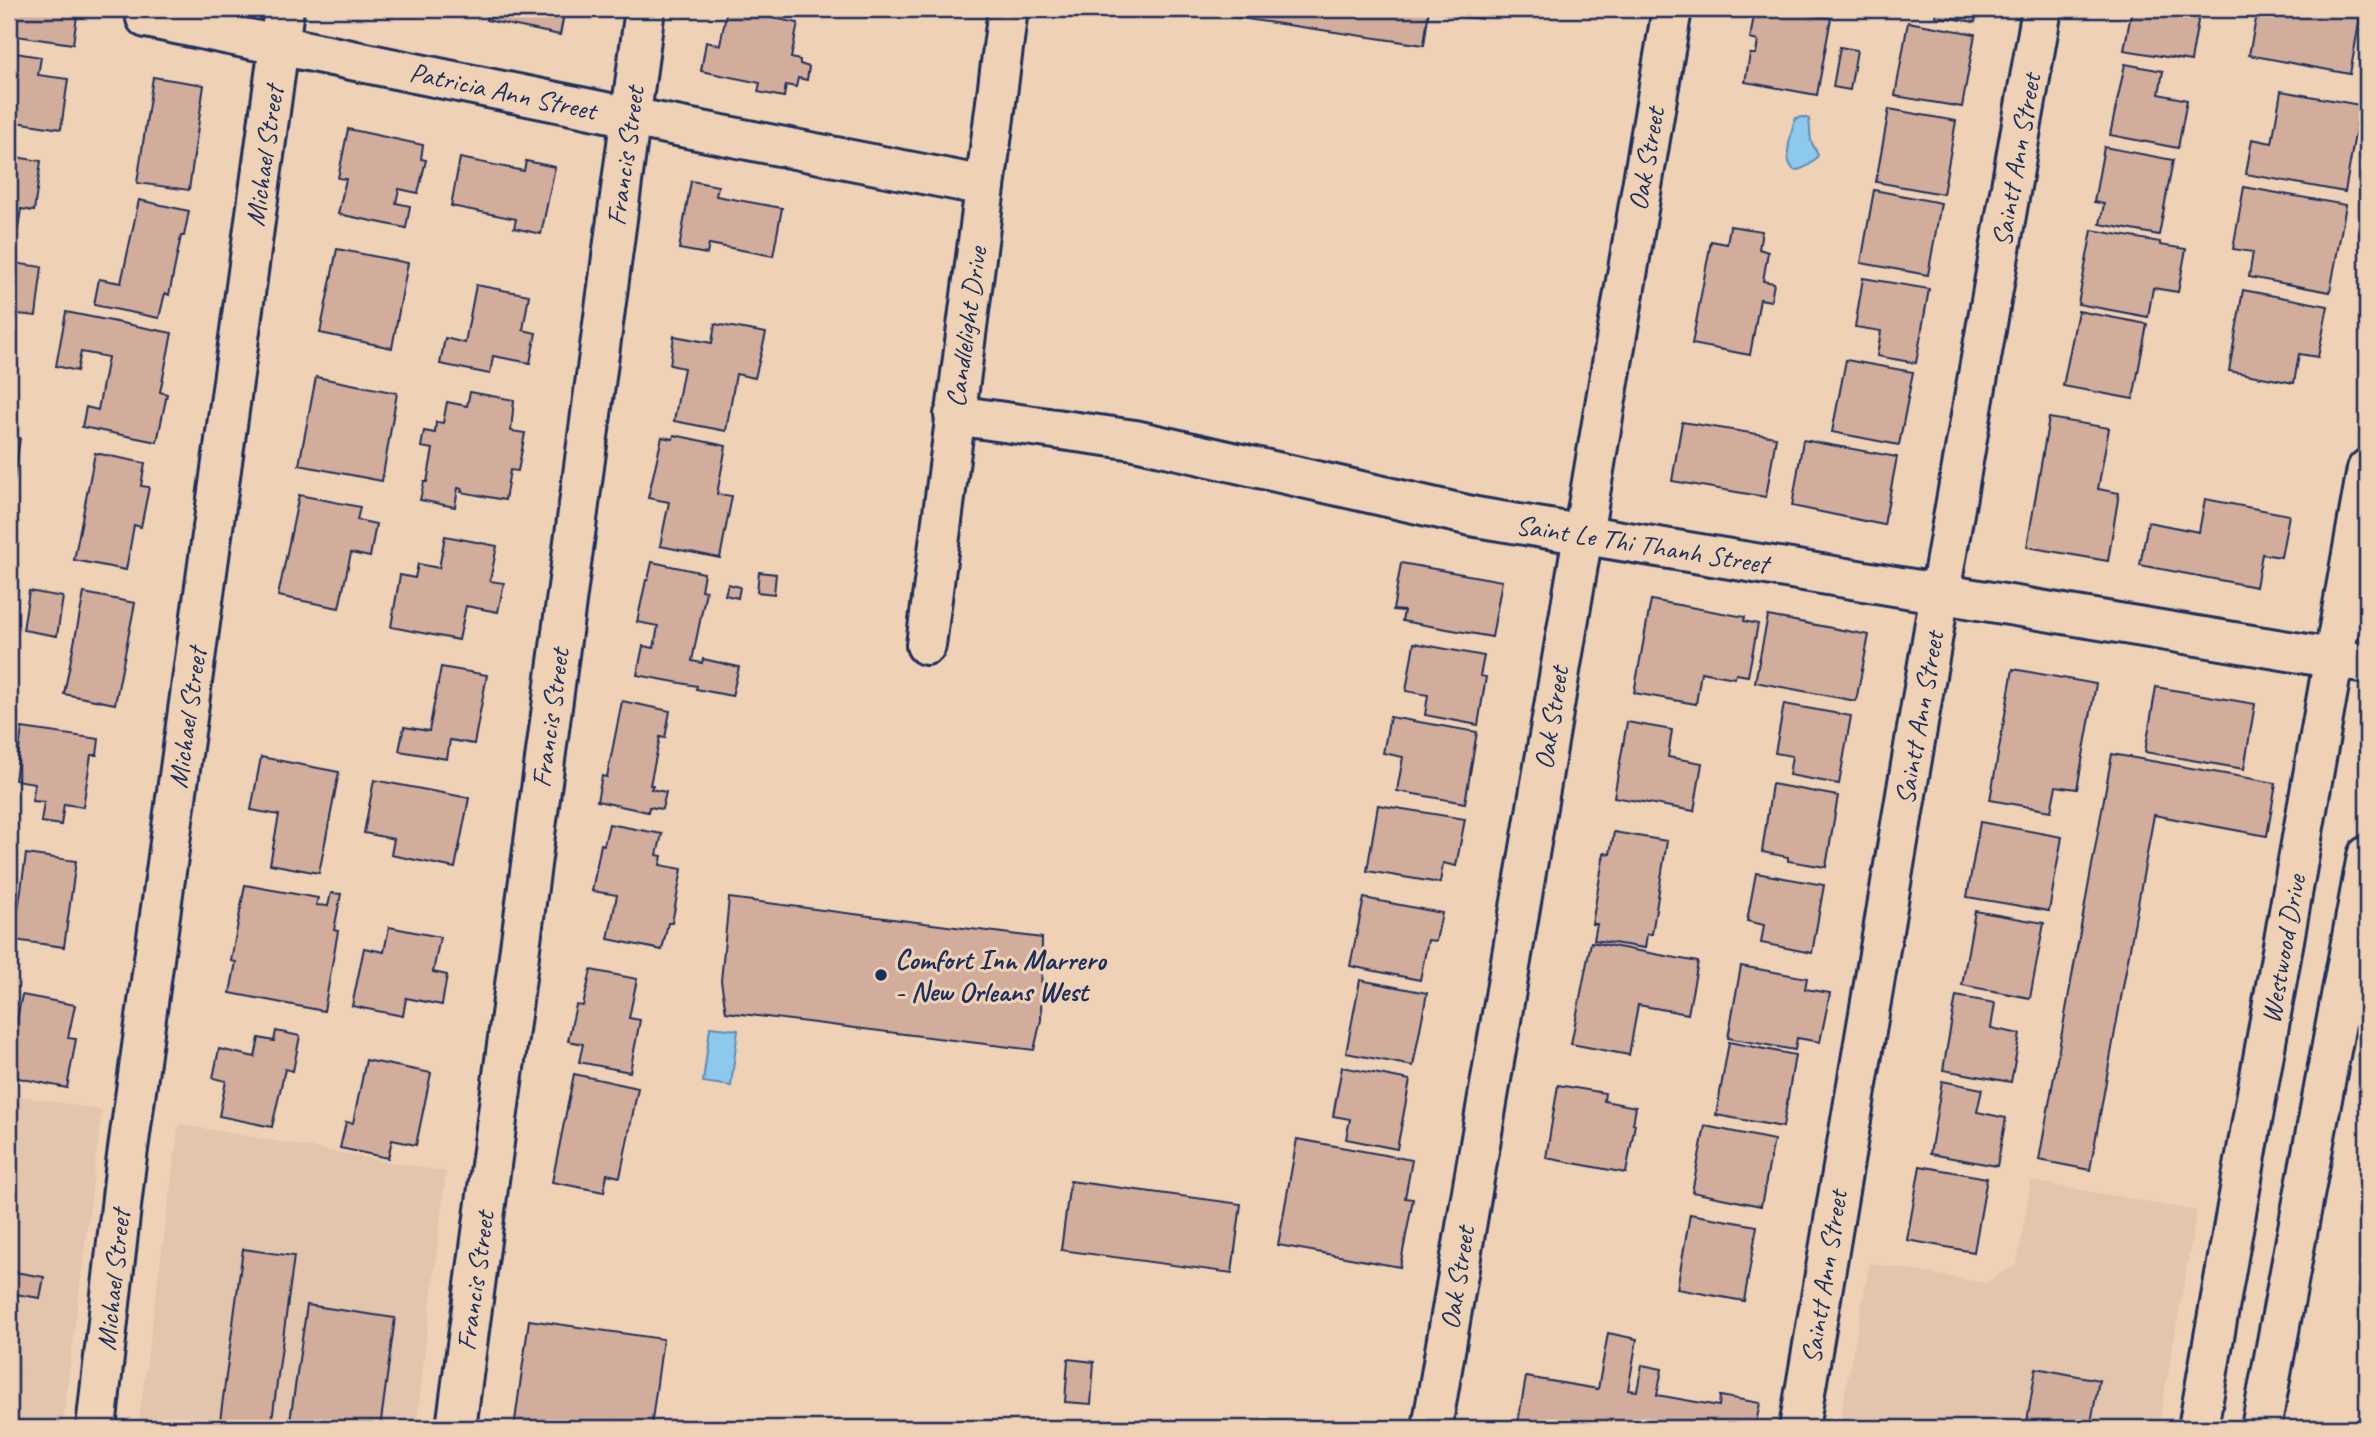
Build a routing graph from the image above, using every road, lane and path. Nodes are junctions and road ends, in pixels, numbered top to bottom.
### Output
1 (645, 9) edge
2 (1009, 9) edge
3 (1672, 9) edge
4 (2042, 9) edge
5 (146, 18) dead end
6 (282, 27) edge
7 (630, 117) junction
8 (985, 186) junction
9 (954, 415) junction
10 (2367, 469) edge
11 (1581, 535) junction
12 (1940, 593) junction
13 (926, 645) dead end
14 (2350, 661) edge
15 (2367, 856) edge
16 (96, 1428) edge
17 (456, 1428) edge
18 (1432, 1428) edge
19 (1799, 1428) edge
20 (2198, 1428) edge
21 (2261, 1428) edge

1 - 7 street, Francis Street
2 - 8 street, Candlelight Drive
3 - 11 street, Oak Street
4 - 12 street, Saintt Ann Street
5 - 6 street, Patricia Ann Street
6 - 7 street, Patricia Ann Street
6 - 16 street, Michael Street
7 - 8 street, Patricia Ann Street
7 - 17 street, Francis Street
8 - 9 street, Candlelight Drive
9 - 11 street, Saint Le Thi Thanh Street
9 - 13 street, Candlelight Drive
10 - 14 street, Westwood Drive
11 - 12 street, Saint Le Thi Thanh Street
11 - 18 street, Oak Street
12 - 14 street, Saint Le Thi Thanh Street
12 - 19 street, Saintt Ann Street
14 - 20 street, Westwood Drive
15 - 21 street

